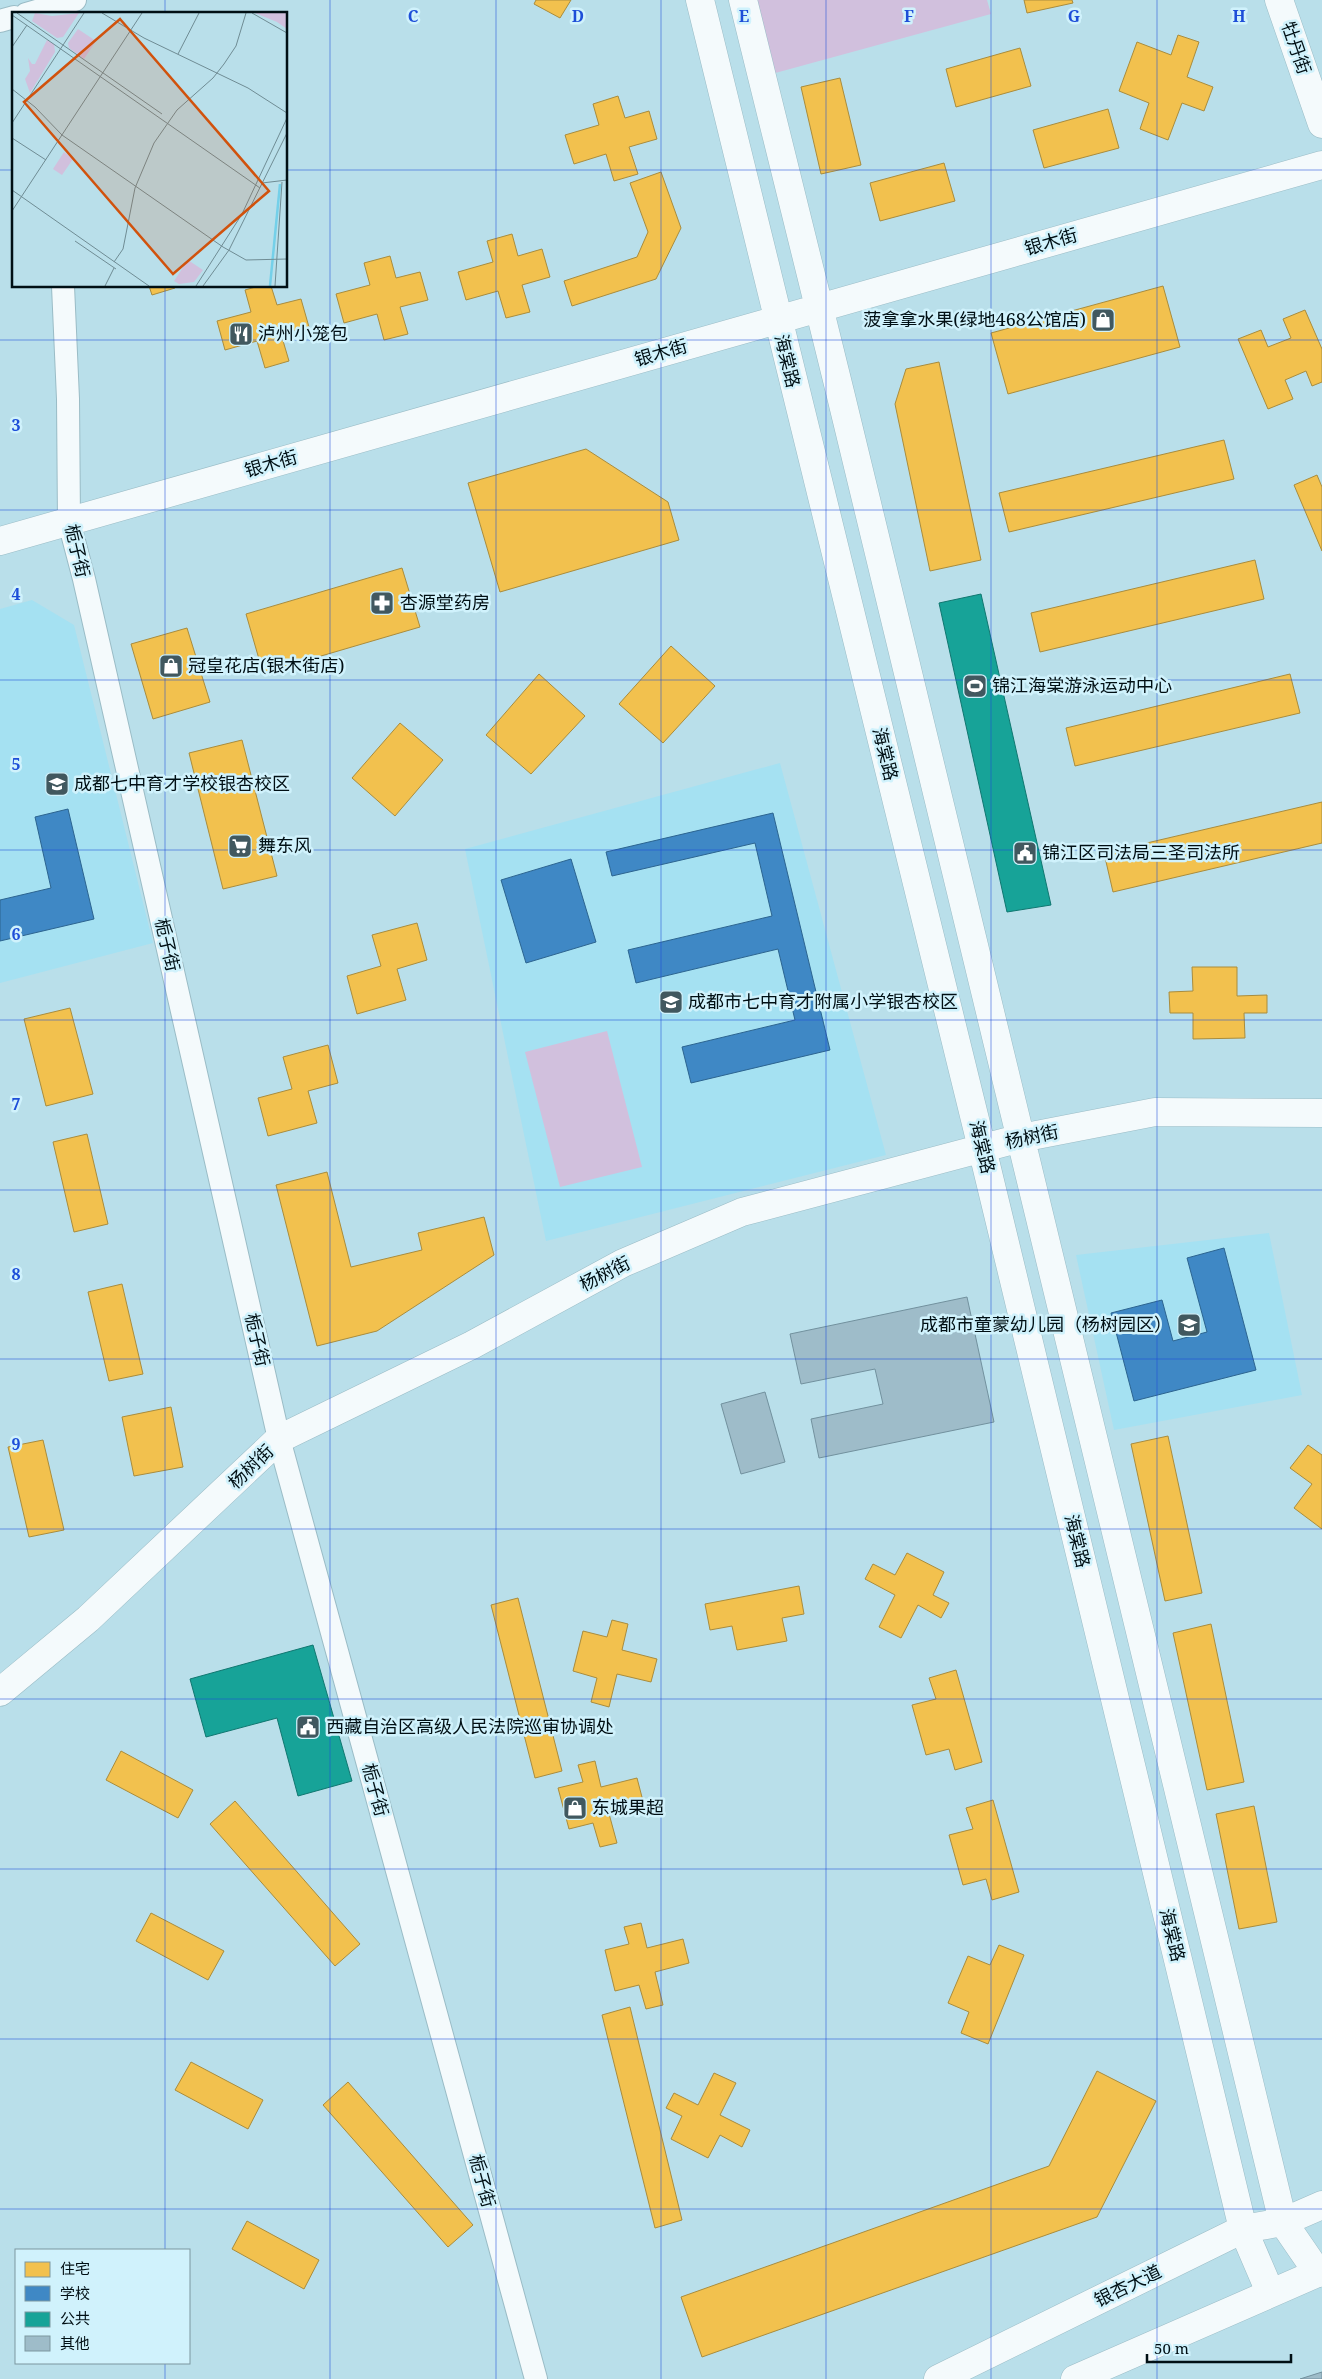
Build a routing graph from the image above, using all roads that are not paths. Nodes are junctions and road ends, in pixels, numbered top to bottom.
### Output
1 (75, 0) edge
2 (700, 0) edge
3 (742, 0) edge
4 (1279, 0) edge
5 (38, 9) edge
6 (1322, 124) edge
7 (1322, 165) edge
8 (63, 288) edge
9 (819, 308) junction
10 (777, 320) junction
11 (69, 522) junction
12 (0, 541) edge
13 (1322, 1113) edge
14 (1021, 1138) junction
15 (982, 1148) junction
16 (279, 1439) junction
17 (0, 1692) edge
18 (1322, 2205) edge
19 (1283, 2222) junction
20 (1242, 2229) junction
21 (1321, 2274) edge
22 (1270, 2292) junction
23 (536, 2379) edge
24 (938, 2379) edge
25 (1075, 2379) edge

1 - 5 street
2 - 10 main road, 海棠路
3 - 9 main road
4 - 6 main road, 牡丹街
7 - 9 main road, 银木街
8 - 11 street, 栀子街
9 - 10 main road, 银木街
9 - 14 main road
10 - 11 main road, 银木街
10 - 15 main road, 海棠路
11 - 12 main road, 银木街
11 - 16 street, 栀子街
13 - 14 main road, 杨树街
14 - 15 main road, 杨树街
14 - 19 main road
15 - 16 main road, 杨树街
15 - 20 main road, 海棠路
16 - 17 main road, 杨树街
16 - 23 street, 栀子街
18 - 19 main road, 银杏大道
19 - 20 main road, 银杏大道
19 - 21 main road
20 - 22 main road, 海棠路
20 - 24 main road, 银杏大道
21 - 22 main road
22 - 25 main road

